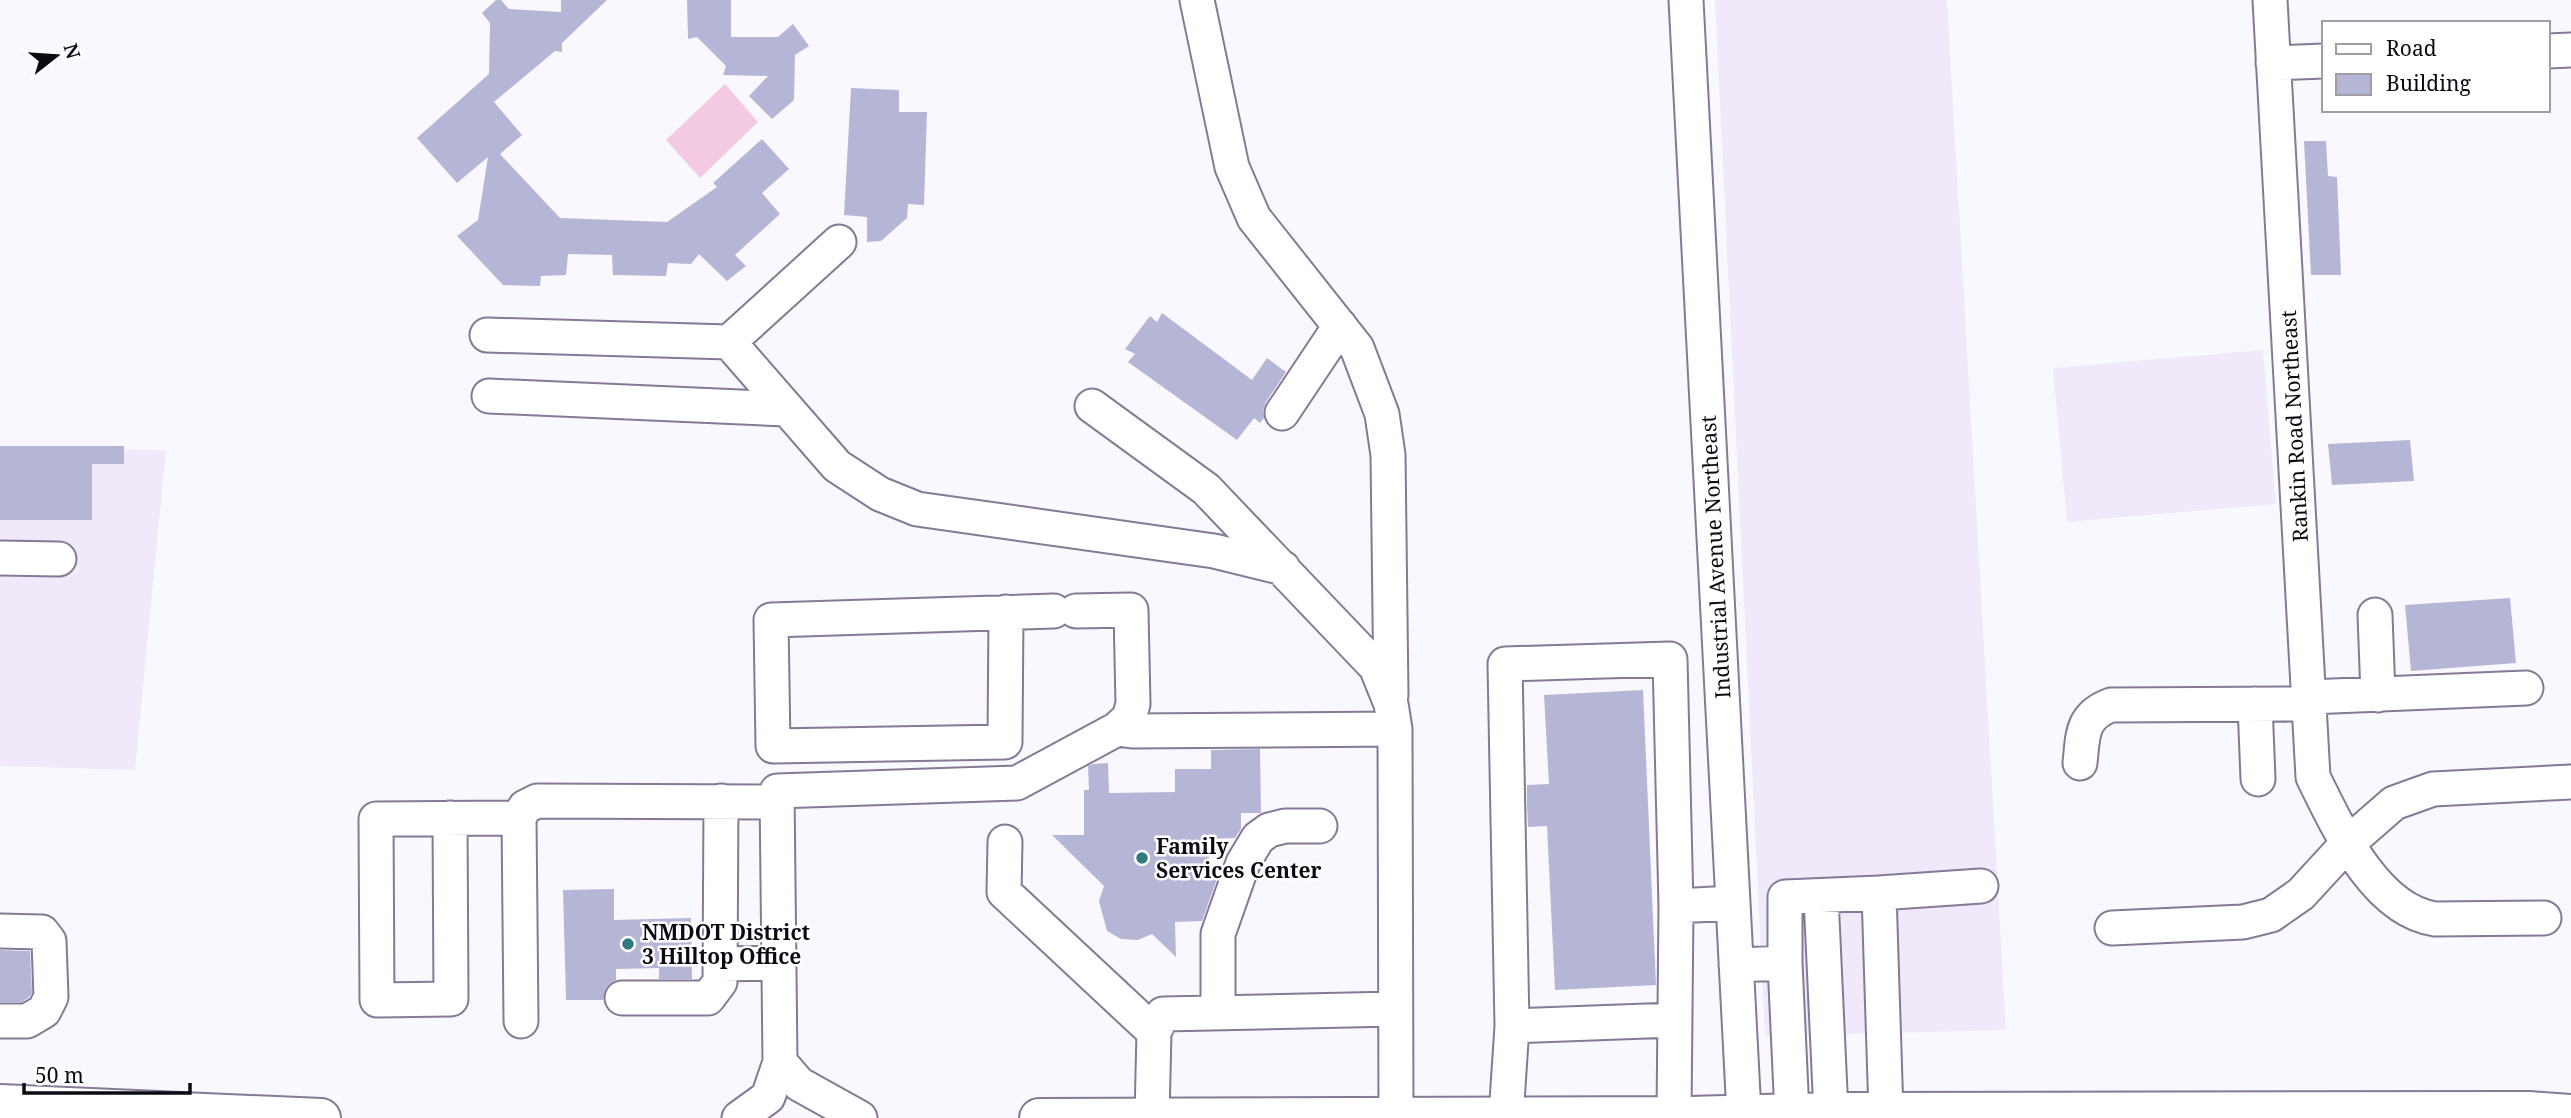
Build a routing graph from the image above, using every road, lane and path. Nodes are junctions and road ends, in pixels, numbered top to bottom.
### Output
1 (1197, 0) edge
2 (1686, 0) edge
3 (2270, 0) edge
4 (2571, 50) edge
5 (2550, 51) edge
6 (2322, 61) edge
7 (2273, 63) junction
8 (839, 242) dead end
9 (1340, 326) junction
10 (488, 335) dead end
11 (729, 342) junction
12 (489, 396) dead end
13 (1092, 406) dead end
14 (785, 409) junction
15 (1282, 413) dead end
16 (0, 558) edge
17 (59, 559) dead end
18 (1283, 568) junction
19 (1006, 612) junction
20 (2375, 615) dead end
21 (2526, 688) dead end
22 (2378, 695) junction
23 (2309, 700) junction
24 (2255, 704) junction
25 (1393, 716) junction
26 (1117, 729) junction
27 (2080, 763) dead end
28 (2258, 779) dead end
29 (2571, 782) edge
30 (721, 801) junction
31 (777, 802) junction
32 (450, 818) junction
33 (519, 818) junction
34 (1320, 826) dead end
35 (1005, 842) dead end
36 (2347, 844) junction
37 (1981, 886) dead end
38 (1879, 893) junction
39 (1821, 897) junction
40 (1733, 903) junction
41 (1675, 906) junction
42 (2544, 918) dead end
43 (2112, 929) dead end
44 (0, 931) edge
45 (779, 963) junction
46 (1785, 963) junction
47 (720, 964) junction
48 (1736, 965) junction
49 (622, 998) dead end
50 (1395, 1009) junction
51 (1218, 1013) junction
52 (1674, 1020) junction
53 (0, 1021) edge
54 (521, 1021) dead end
55 (1512, 1026) junction
56 (1154, 1032) junction
57 (780, 1062) junction
58 (0, 1104) edge
59 (1886, 1113) junction
60 (1744, 1114) junction
61 (1792, 1114) junction
62 (1831, 1114) junction
63 (2571, 1114) edge
64 (1152, 1116) edge
65 (1674, 1116) junction
66 (2270, 1116) edge
67 (1506, 1117) edge
68 (321, 1118) edge
69 (739, 1118) edge
70 (860, 1118) edge
71 (1039, 1118) edge
72 (1396, 1118) edge

1 - 9 street
2 - 40 street, Industrial Avenue Northeast
3 - 7 street, Rankin Road Northeast
4 - 5 street
6 - 7 street
7 - 23 street, Rankin Road Northeast
8 - 11 street
9 - 15 street
9 - 25 street
10 - 11 street
11 - 14 street
12 - 14 street
13 - 18 street
14 - 18 street
16 - 17 street
18 - 25 street
19 - 19 street
19 - 26 street
20 - 22 street
21 - 22 street
22 - 23 street
23 - 24 street
23 - 36 street, Rankin Road Northeast
24 - 27 street
24 - 28 street
25 - 26 street
25 - 50 street
26 - 31 street
29 - 36 street
30 - 31 street
30 - 33 street
30 - 47 street
31 - 45 street
32 - 32 street
32 - 33 street
33 - 54 street
34 - 51 street
35 - 56 street
36 - 42 street, Rankin Road Northeast
36 - 43 street
37 - 38 street
38 - 39 street
38 - 59 street
39 - 46 street
39 - 62 street
40 - 41 street
40 - 48 street, Industrial Avenue Northeast
41 - 52 street
41 - 55 street
44 - 53 street
45 - 47 street
45 - 57 street
46 - 48 street
46 - 61 street
47 - 49 street
48 - 60 street, Industrial Avenue Northeast
50 - 51 street
50 - 72 street
51 - 56 street
52 - 55 street
52 - 65 street
55 - 67 street
56 - 64 street
57 - 69 street
57 - 70 street
58 - 68 main road
59 - 62 main road
59 - 66 main road
60 - 61 main road
60 - 65 main road
61 - 62 main road
63 - 66 main road
64 - 71 main road
64 - 72 main road
65 - 67 main road
67 - 72 main road

